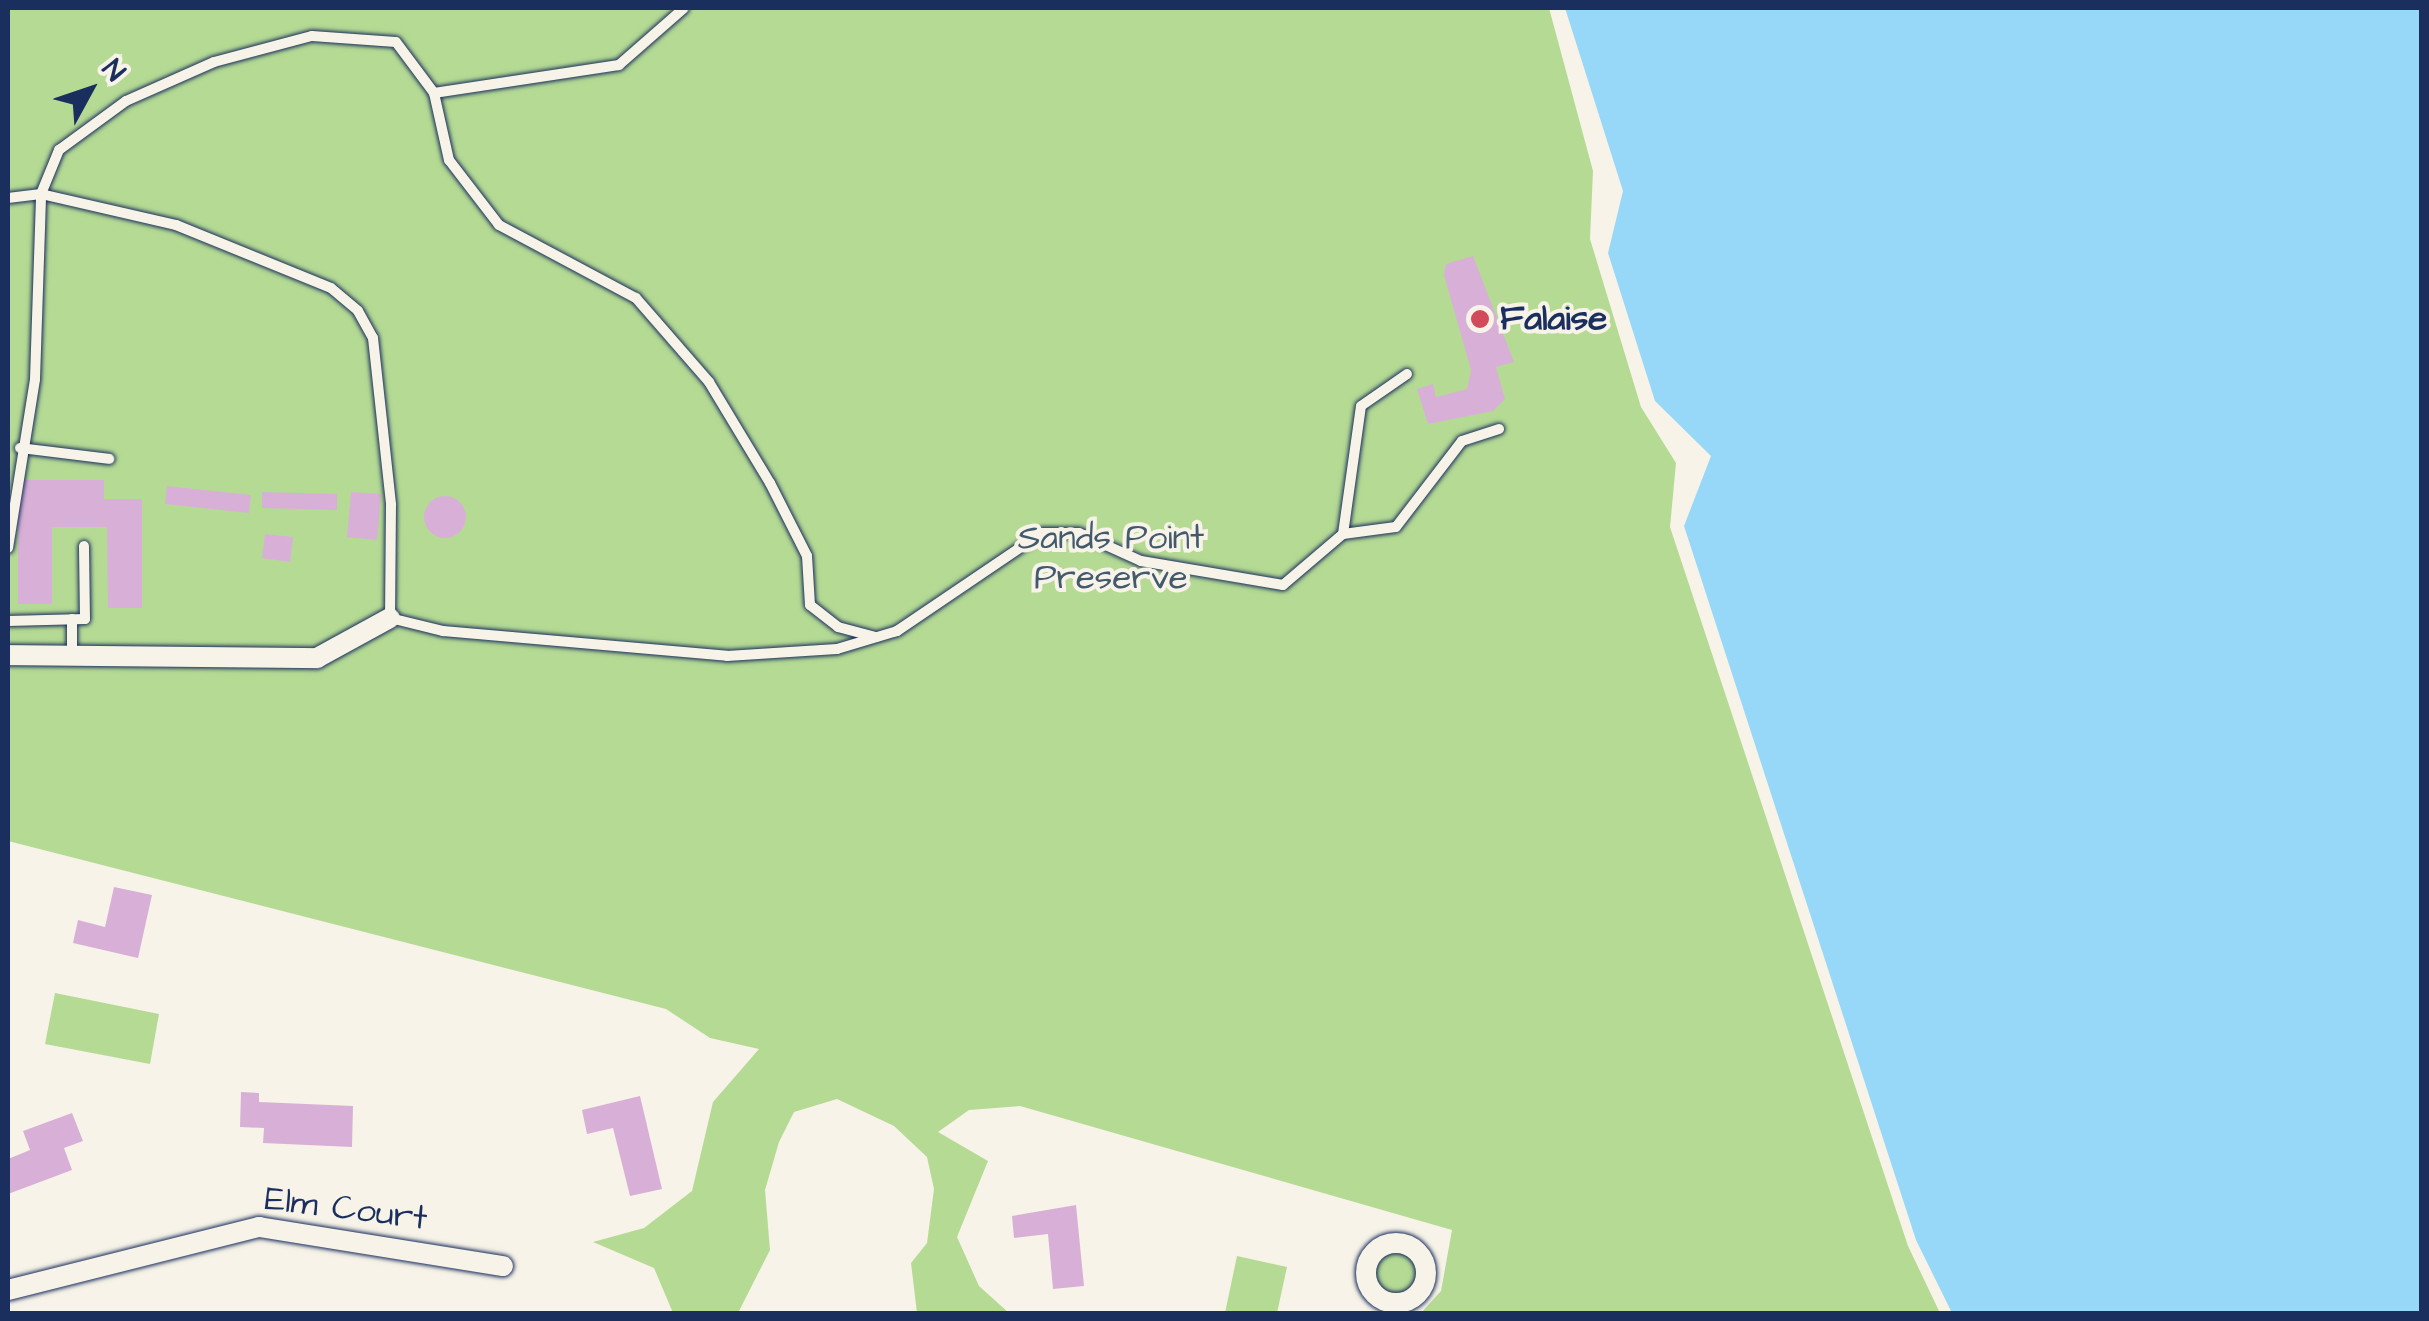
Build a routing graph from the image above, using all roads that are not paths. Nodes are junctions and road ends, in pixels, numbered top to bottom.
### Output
1 (684, 8) edge
2 (434, 94) junction
3 (40, 194) junction
4 (8, 198) edge
5 (1407, 374) dead end
6 (1499, 429) dead end
7 (20, 448) junction
8 (109, 458) dead end
9 (1343, 534) junction
10 (84, 546) dead end
11 (8, 548) edge
12 (390, 618) junction
13 (72, 619) junction
14 (8, 621) edge
15 (878, 637) junction
16 (8, 655) edge
17 (72, 656) junction
18 (502, 1266) dead end
19 (8, 1290) edge

1 - 2 lane
2 - 3 lane
2 - 15 lane
3 - 4 lane
3 - 7 lane
3 - 12 lane
5 - 9 lane
6 - 9 lane
7 - 8 lane
7 - 11 lane
9 - 15 lane
10 - 13 lane
12 - 15 lane
12 - 17 street
13 - 14 lane
13 - 17 lane
16 - 17 street
18 - 19 street, Elm Court

